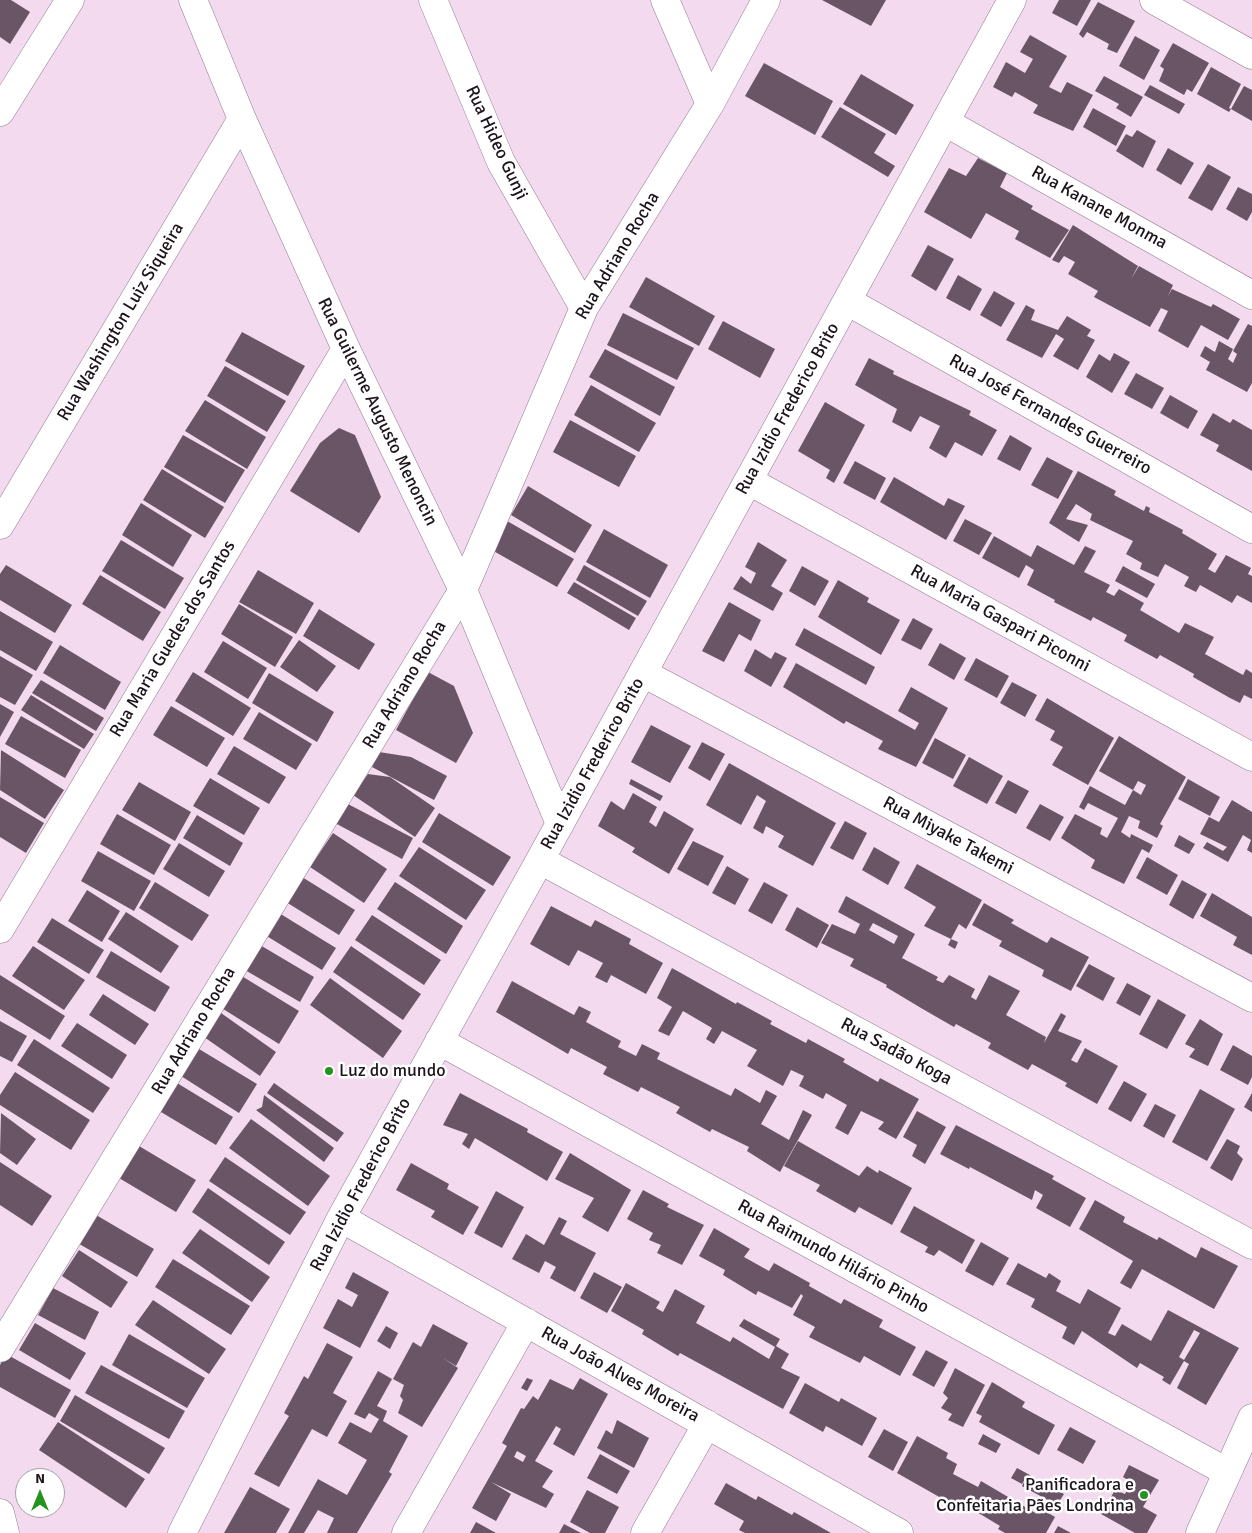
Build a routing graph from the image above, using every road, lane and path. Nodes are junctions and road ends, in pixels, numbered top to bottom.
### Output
1 (70, 0) edge
2 (193, 0) edge
3 (433, 0) edge
4 (664, 0) edge
5 (766, 0) edge
6 (1012, 0) edge
7 (1154, 0) edge
8 (1252, 55) edge
9 (710, 104) junction
10 (0, 112) edge
11 (242, 119) junction
12 (945, 122) junction
13 (1252, 295) edge
14 (847, 301) junction
15 (584, 308) junction
16 (346, 349) junction
17 (749, 481) junction
18 (0, 525) edge
19 (1252, 529) edge
20 (463, 590) junction
21 (643, 673) junction
22 (1252, 757) edge
23 (560, 824) junction
24 (540, 860) junction
25 (0, 929) edge
26 (1252, 998) edge
27 (439, 1041) junction
28 (341, 1218) junction
29 (1252, 1245) edge
30 (526, 1322) junction
31 (0, 1348) edge
32 (1252, 1418) edge
33 (707, 1424) junction
34 (1227, 1472) junction
35 (0, 1513) edge
36 (6, 1533) edge
37 (182, 1533) edge
38 (406, 1533) edge
39 (645, 1533) edge
40 (899, 1533) edge
41 (1200, 1533) edge

1 - 10 street
2 - 11 street, Rua Guilerme Augusto Menoncin
3 - 15 street, Rua Hideo Gunji
4 - 9 street
5 - 9 street, Rua Adriano Rocha
6 - 12 street, Rua Izidio Frederico Brito
7 - 8 street
9 - 15 street, Rua Adriano Rocha
11 - 16 street, Rua Guilerme Augusto Menoncin
11 - 18 street, Rua Washington Luiz Siqueira
12 - 13 street, Rua Kanane Monma
12 - 14 street, Rua Izidio Frederico Brito
14 - 17 street, Rua Izidio Frederico Brito
14 - 19 street, Rua José Fernandes Guerreiro
15 - 20 street, Rua Adriano Rocha
16 - 20 street, Rua Guilerme Augusto Menoncin
16 - 25 street, Rua Maria Guedes dos Santos
17 - 21 street, Rua Izidio Frederico Brito
17 - 22 street, Rua Maria Gaspari Piconni
20 - 23 street, Rua Guilerme Augusto Menoncin
20 - 31 street, Rua Adriano Rocha
21 - 23 street, Rua Izidio Frederico Brito
21 - 26 street, Rua Miyake Takemi
23 - 24 street, Rua Izidio Frederico Brito
24 - 27 street, Rua Izidio Frederico Brito
24 - 29 street, Rua Sadão Koga
27 - 28 street, Rua Izidio Frederico Brito
27 - 34 street, Rua Raimundo Hilário Pinho
28 - 30 street, Rua João Alves Moreira
28 - 37 street, Rua Izidio Frederico Brito
30 - 33 street, Rua João Alves Moreira
30 - 38 street
32 - 34 street
33 - 39 street
33 - 40 street, Rua João Alves Moreira
34 - 41 street
35 - 36 street

